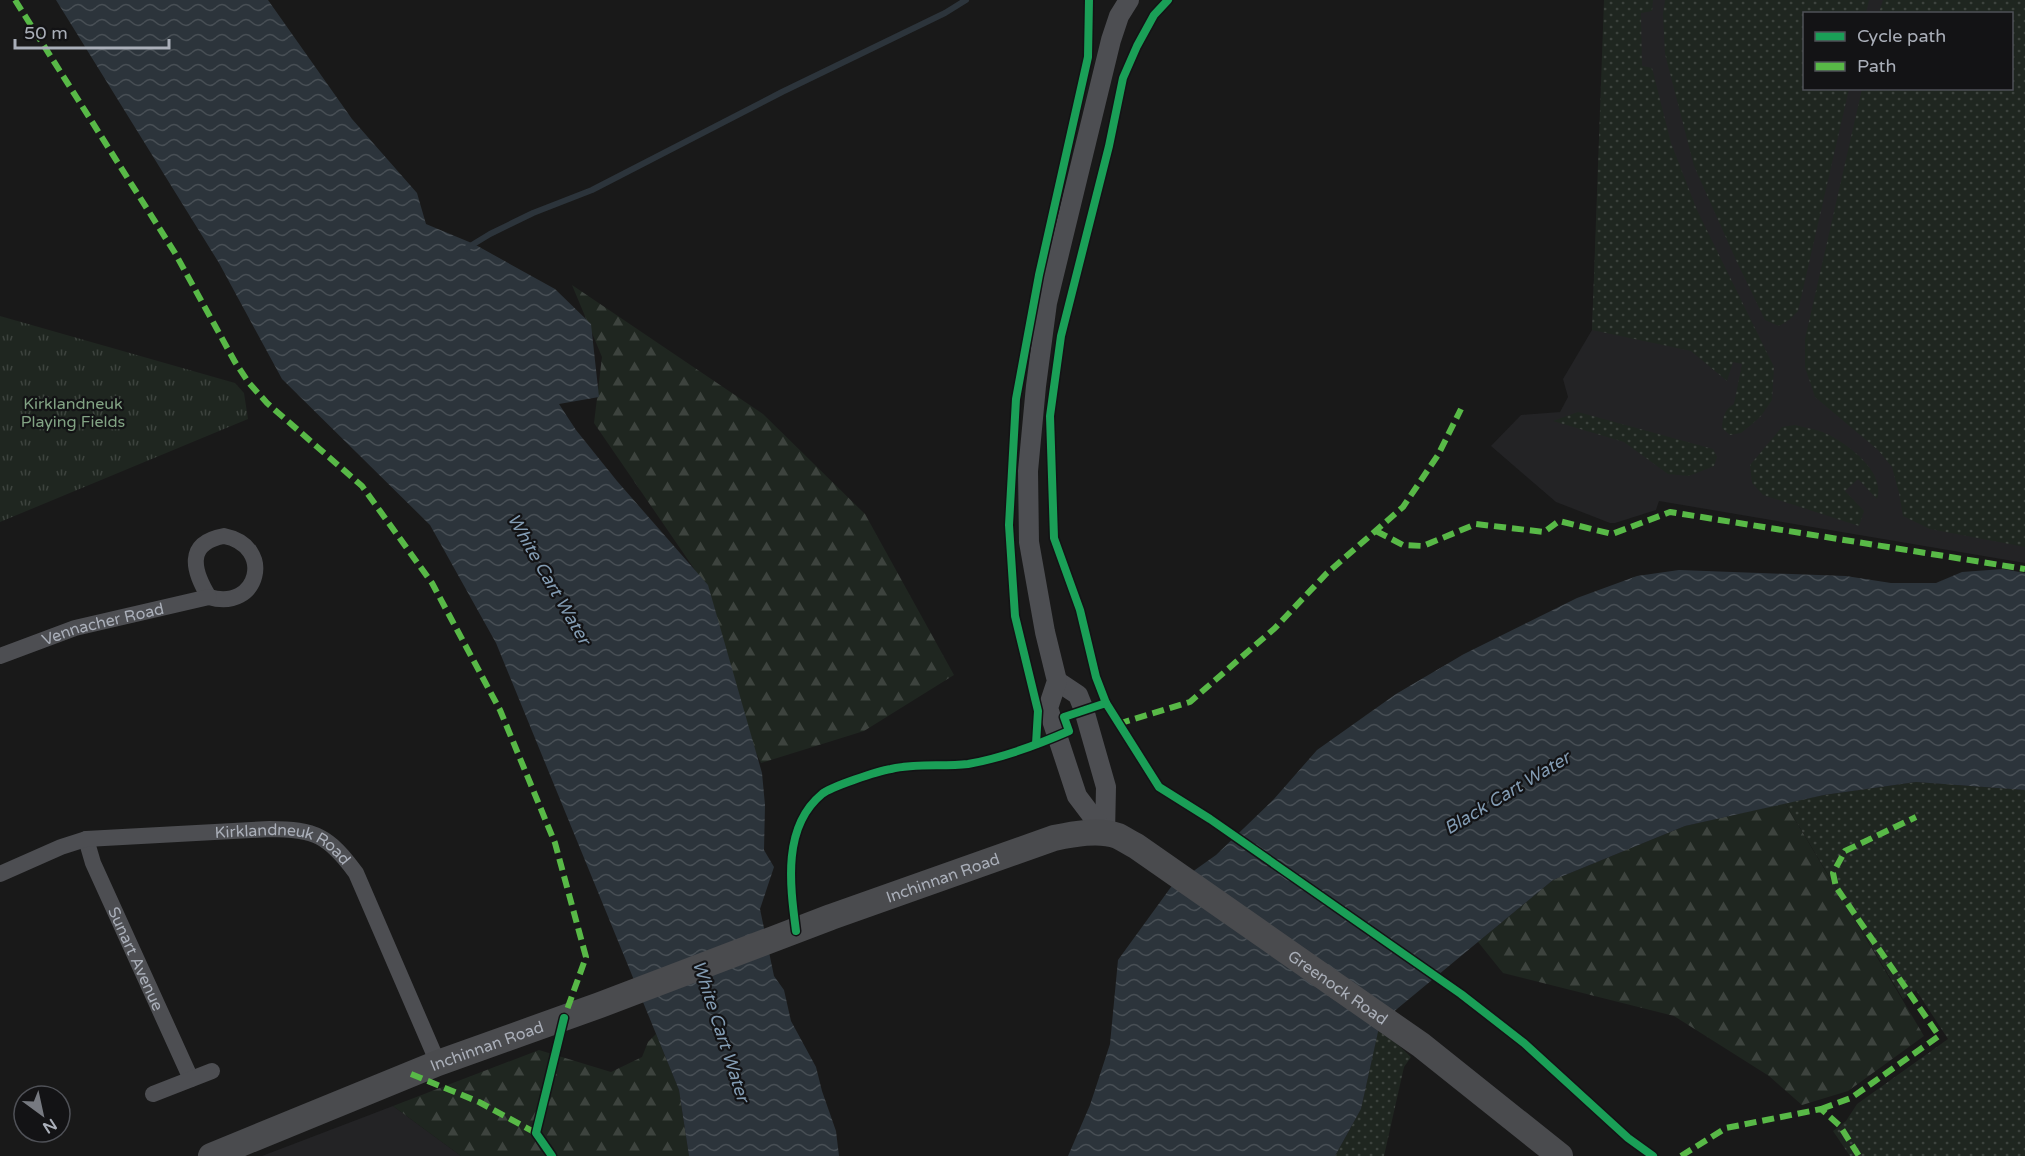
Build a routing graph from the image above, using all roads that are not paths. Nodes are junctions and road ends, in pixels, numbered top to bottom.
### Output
1 (1122, 5) edge
2 (209, 597) dead end
3 (0, 656) edge
4 (1057, 681) junction
5 (1106, 833) junction
6 (86, 839) junction
7 (0, 874) edge
8 (438, 1063) junction
9 (212, 1071) dead end
10 (190, 1079) junction
11 (153, 1094) dead end
12 (222, 1154) edge
13 (1560, 1156) edge

1 - 4 street
2 - 3 street, Vennacher Road
4 - 5 street
4 - 5 street
5 - 8 main road, Inchinnan Road
5 - 13 main road, Greenock Road
6 - 7 street, Kirklandneuk Road
6 - 8 street, Kirklandneuk Road
6 - 10 street, Sunart Avenue
8 - 12 main road, Inchinnan Road
9 - 10 street
10 - 11 street

